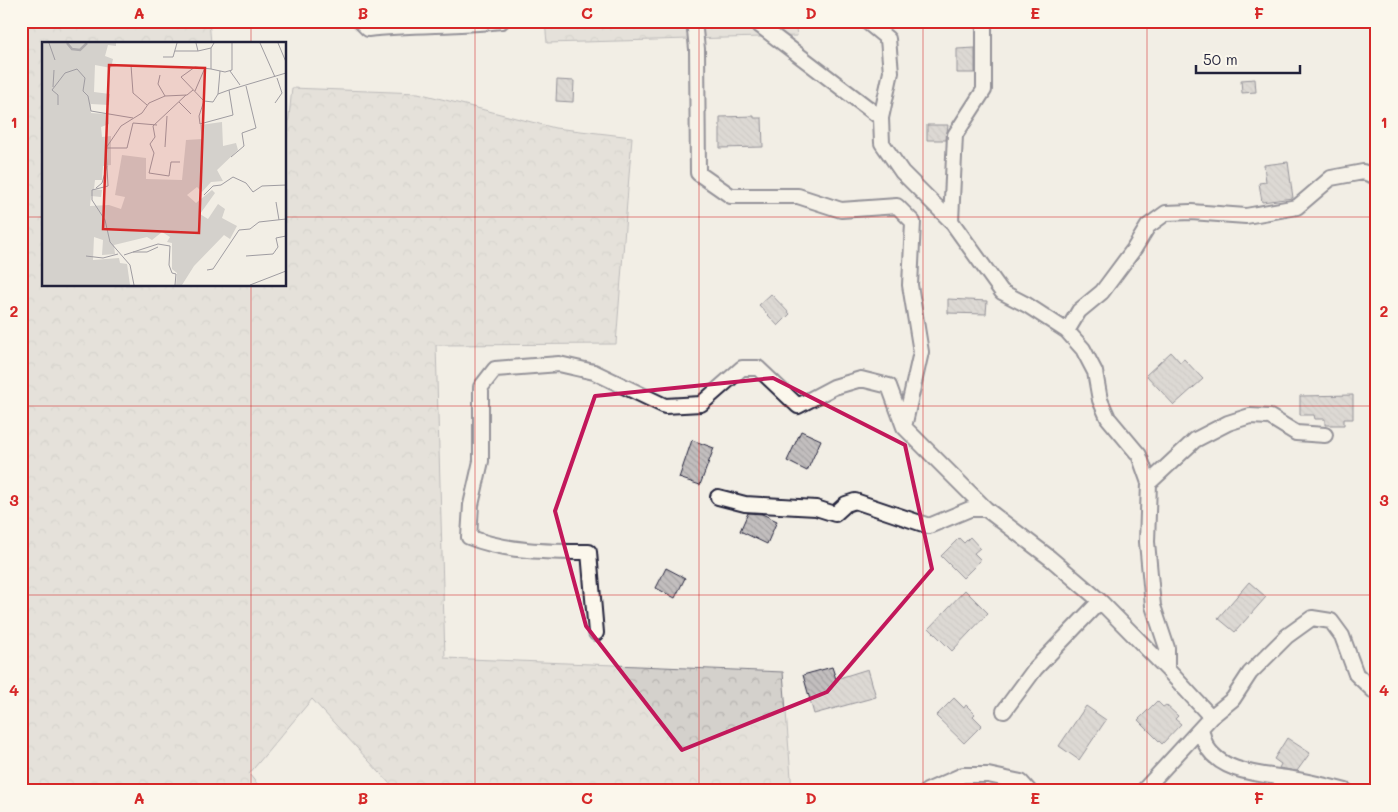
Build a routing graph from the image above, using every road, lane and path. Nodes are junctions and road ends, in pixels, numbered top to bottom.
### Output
1 (360, 21) edge
2 (502, 21) edge
3 (694, 21) edge
4 (754, 21) edge
5 (866, 21) edge
6 (984, 21) edge
7 (881, 118) junction
8 (1377, 177) edge
9 (951, 221) junction
10 (1067, 331) junction
11 (904, 427) junction
12 (1325, 435) dead end
13 (1149, 483) junction
14 (718, 497) dead end
15 (986, 508) junction
16 (1100, 601) junction
17 (596, 633) dead end
18 (1167, 669) junction
19 (1377, 694) edge
20 (1004, 711) dead end
21 (1211, 717) junction
22 (1201, 728) junction
23 (926, 791) edge
24 (1029, 791) edge
25 (1143, 791) edge
26 (1346, 791) edge

1 - 2 street
3 - 11 street
4 - 7 street
5 - 7 street
6 - 9 street
7 - 9 street
8 - 10 street
9 - 10 street
10 - 13 street
11 - 15 street
11 - 17 street
12 - 13 street
13 - 18 street
14 - 15 street
15 - 16 street
16 - 18 street
16 - 20 street
18 - 21 street
19 - 21 street
21 - 22 street
22 - 25 street
22 - 26 street
23 - 24 street

